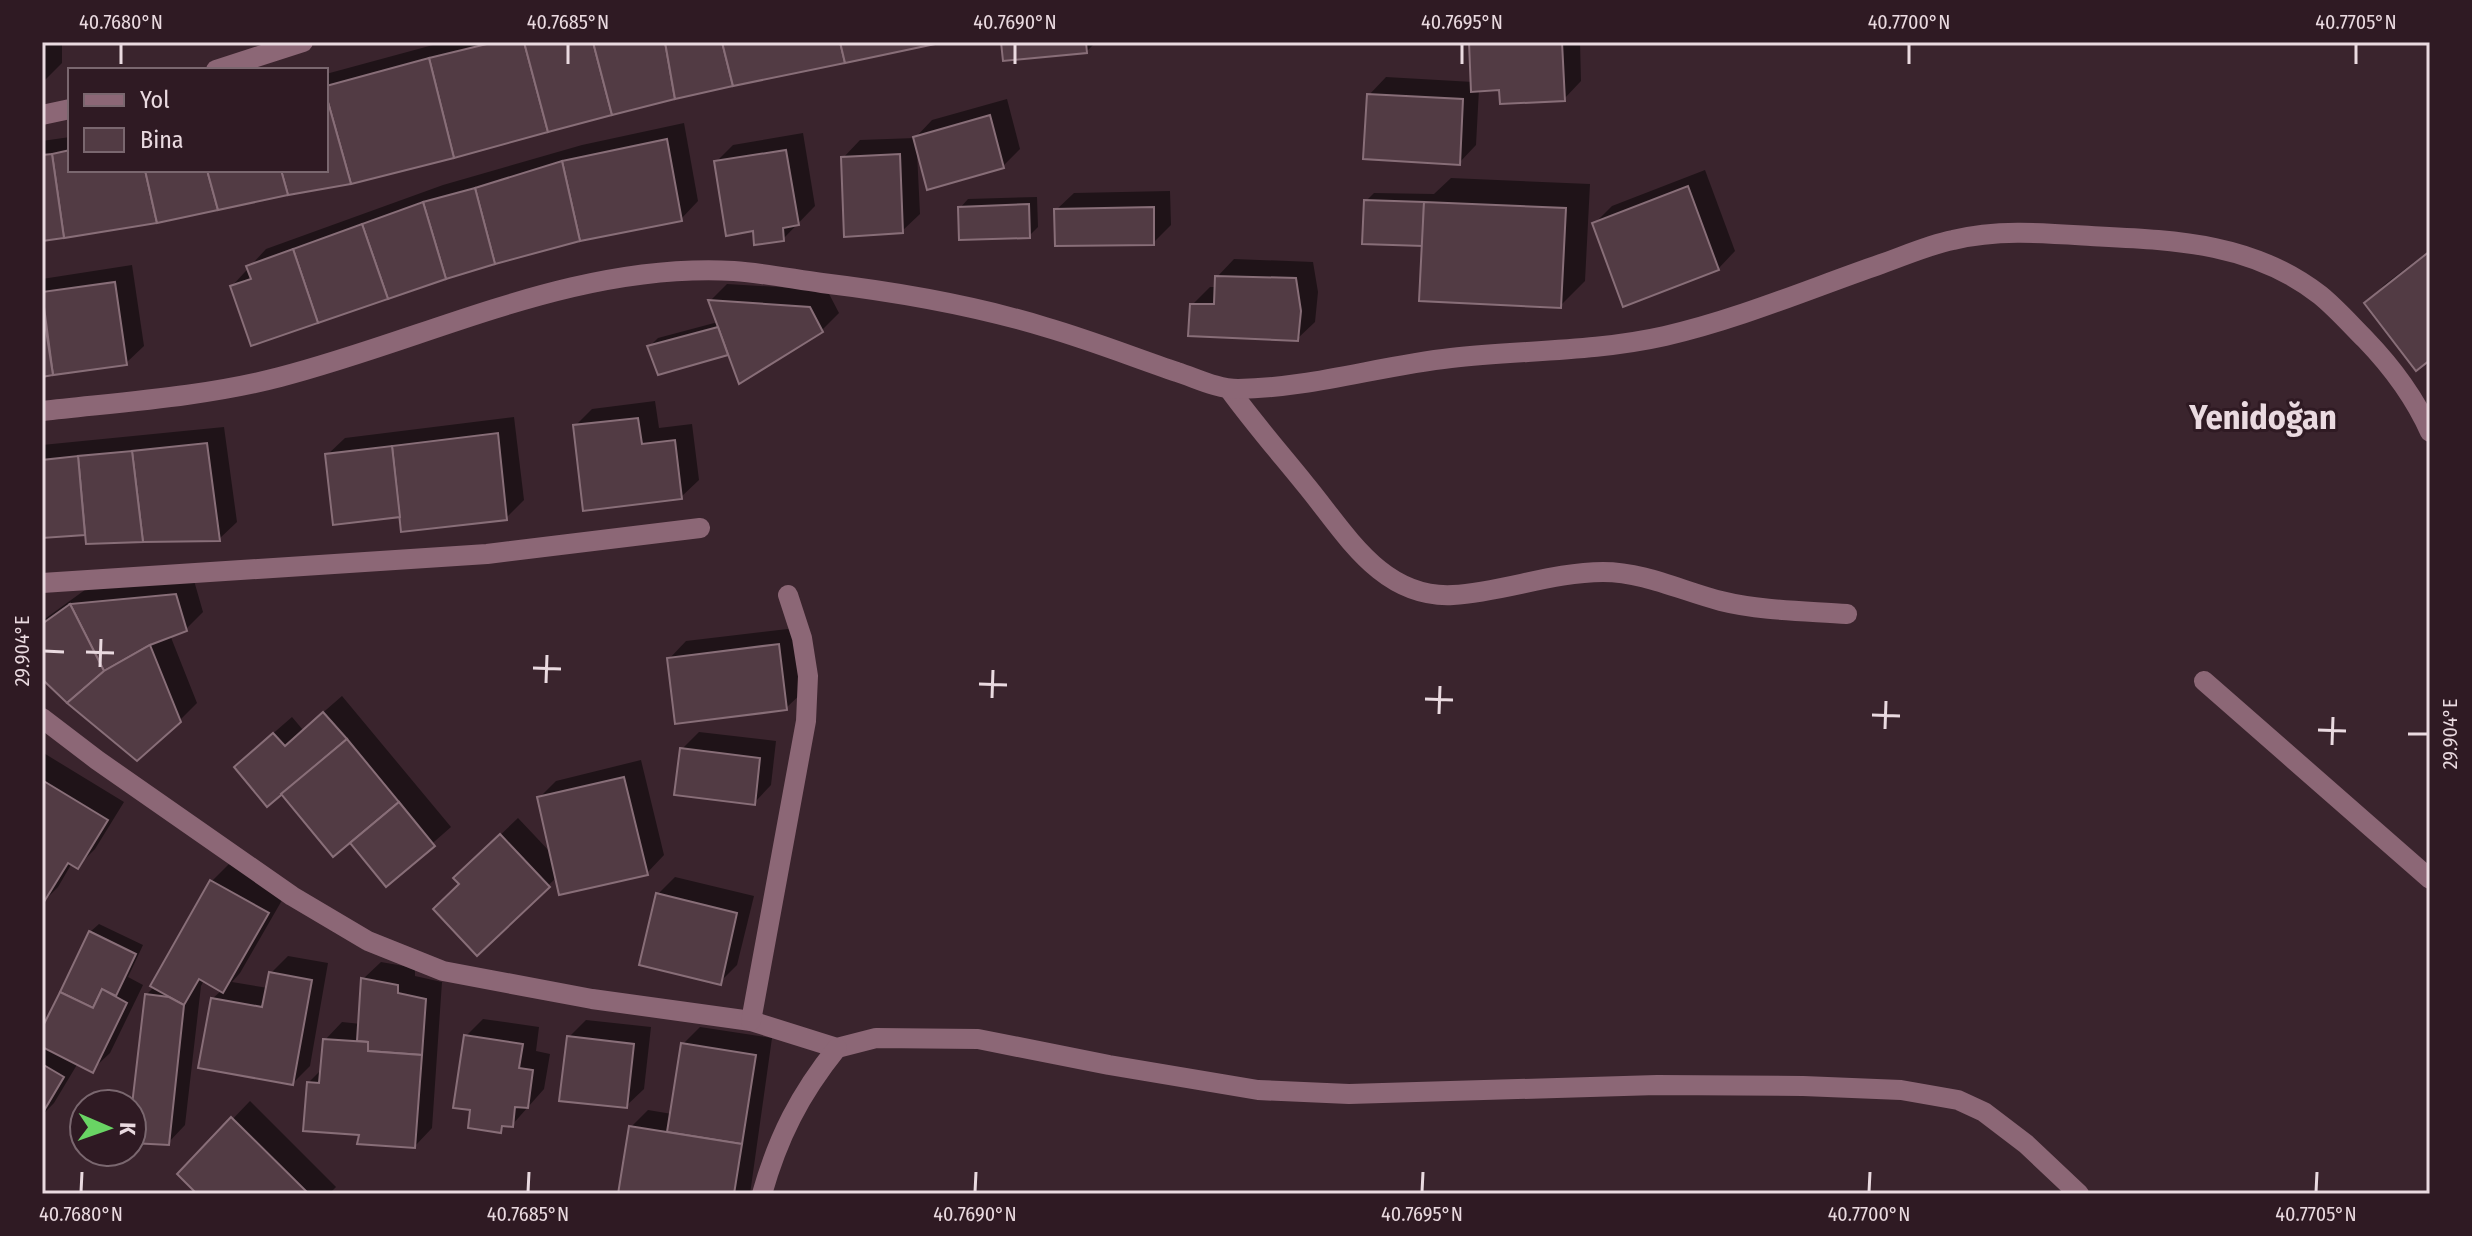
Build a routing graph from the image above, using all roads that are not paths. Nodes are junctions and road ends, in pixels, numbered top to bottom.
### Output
1 (303, 42) edge
2 (222, 68) edge
3 (68, 109) edge
4 (42, 115) edge
5 (1229, 389) junction
6 (42, 411) edge
7 (2430, 432) edge
8 (700, 528) dead end
9 (42, 583) edge
10 (788, 595) dead end
11 (1847, 614) dead end
12 (2204, 681) dead end
13 (42, 718) edge
14 (2430, 879) edge
15 (751, 1021) junction
16 (837, 1048) junction
17 (762, 1194) edge
18 (2079, 1194) edge

1 - 2 street
3 - 4 street
5 - 6 street
5 - 7 street
5 - 11 street
8 - 9 street
10 - 15 street
12 - 14 street
13 - 15 street
15 - 16 street
16 - 17 street
16 - 18 street

